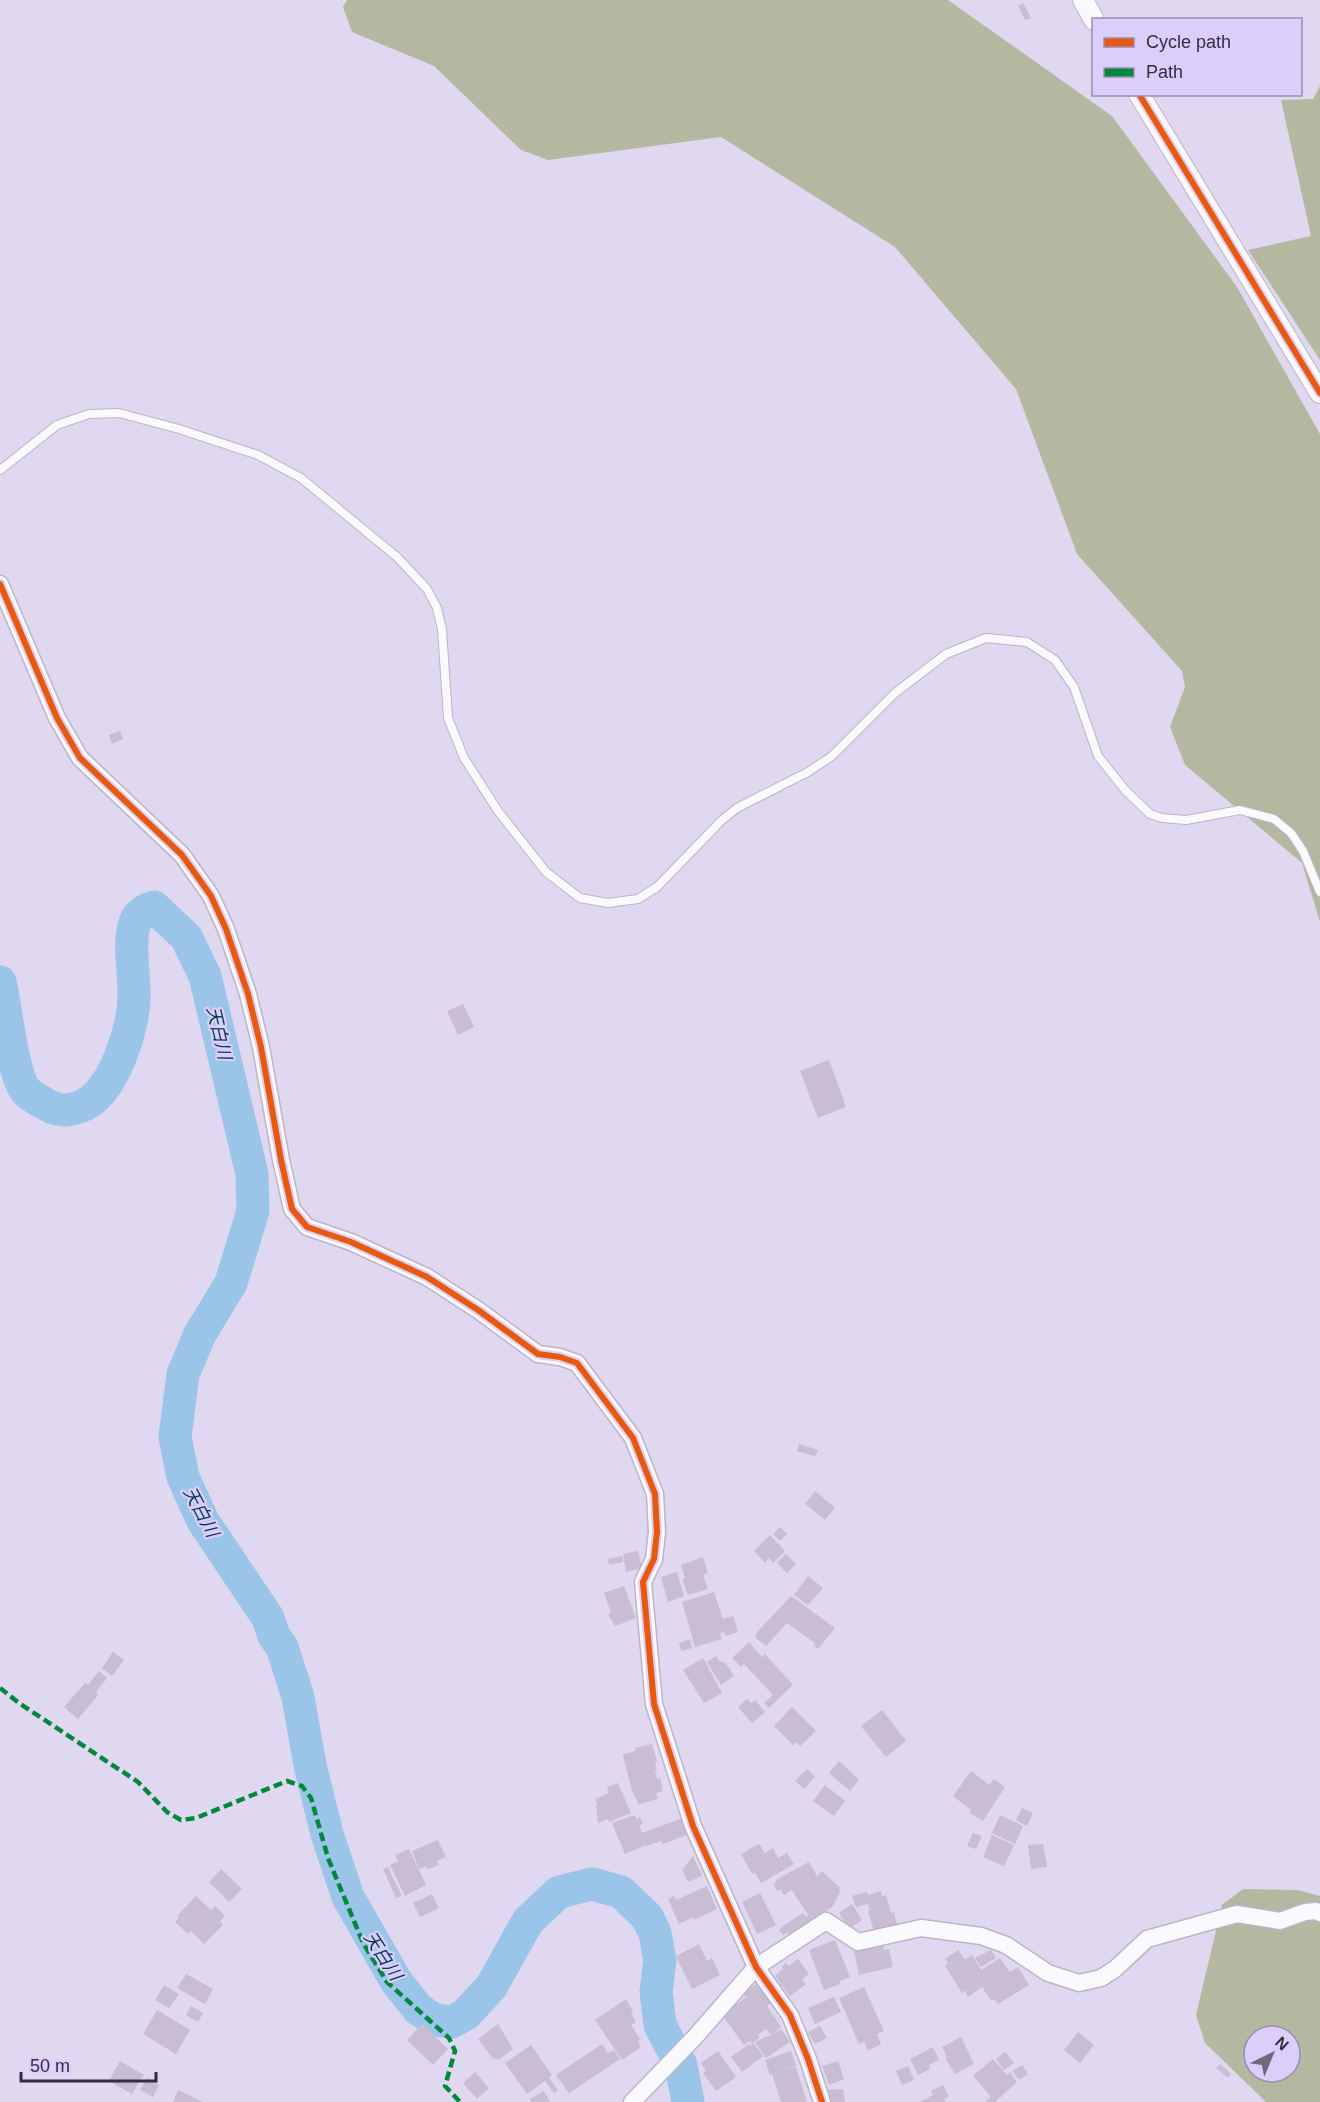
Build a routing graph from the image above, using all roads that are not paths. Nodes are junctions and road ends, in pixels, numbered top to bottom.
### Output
1 (1083, 0) edge
2 (1093, 18) edge
3 (1140, 96) edge
4 (1320, 393) edge
5 (0, 470) edge
6 (0, 585) edge
7 (1320, 892) edge
8 (1320, 1913) edge
9 (756, 1967) junction
10 (632, 2102) edge
11 (822, 2102) edge

1 - 2 street
3 - 4 street
5 - 7 lane
6 - 9 street
8 - 9 street
9 - 10 street
9 - 11 street

